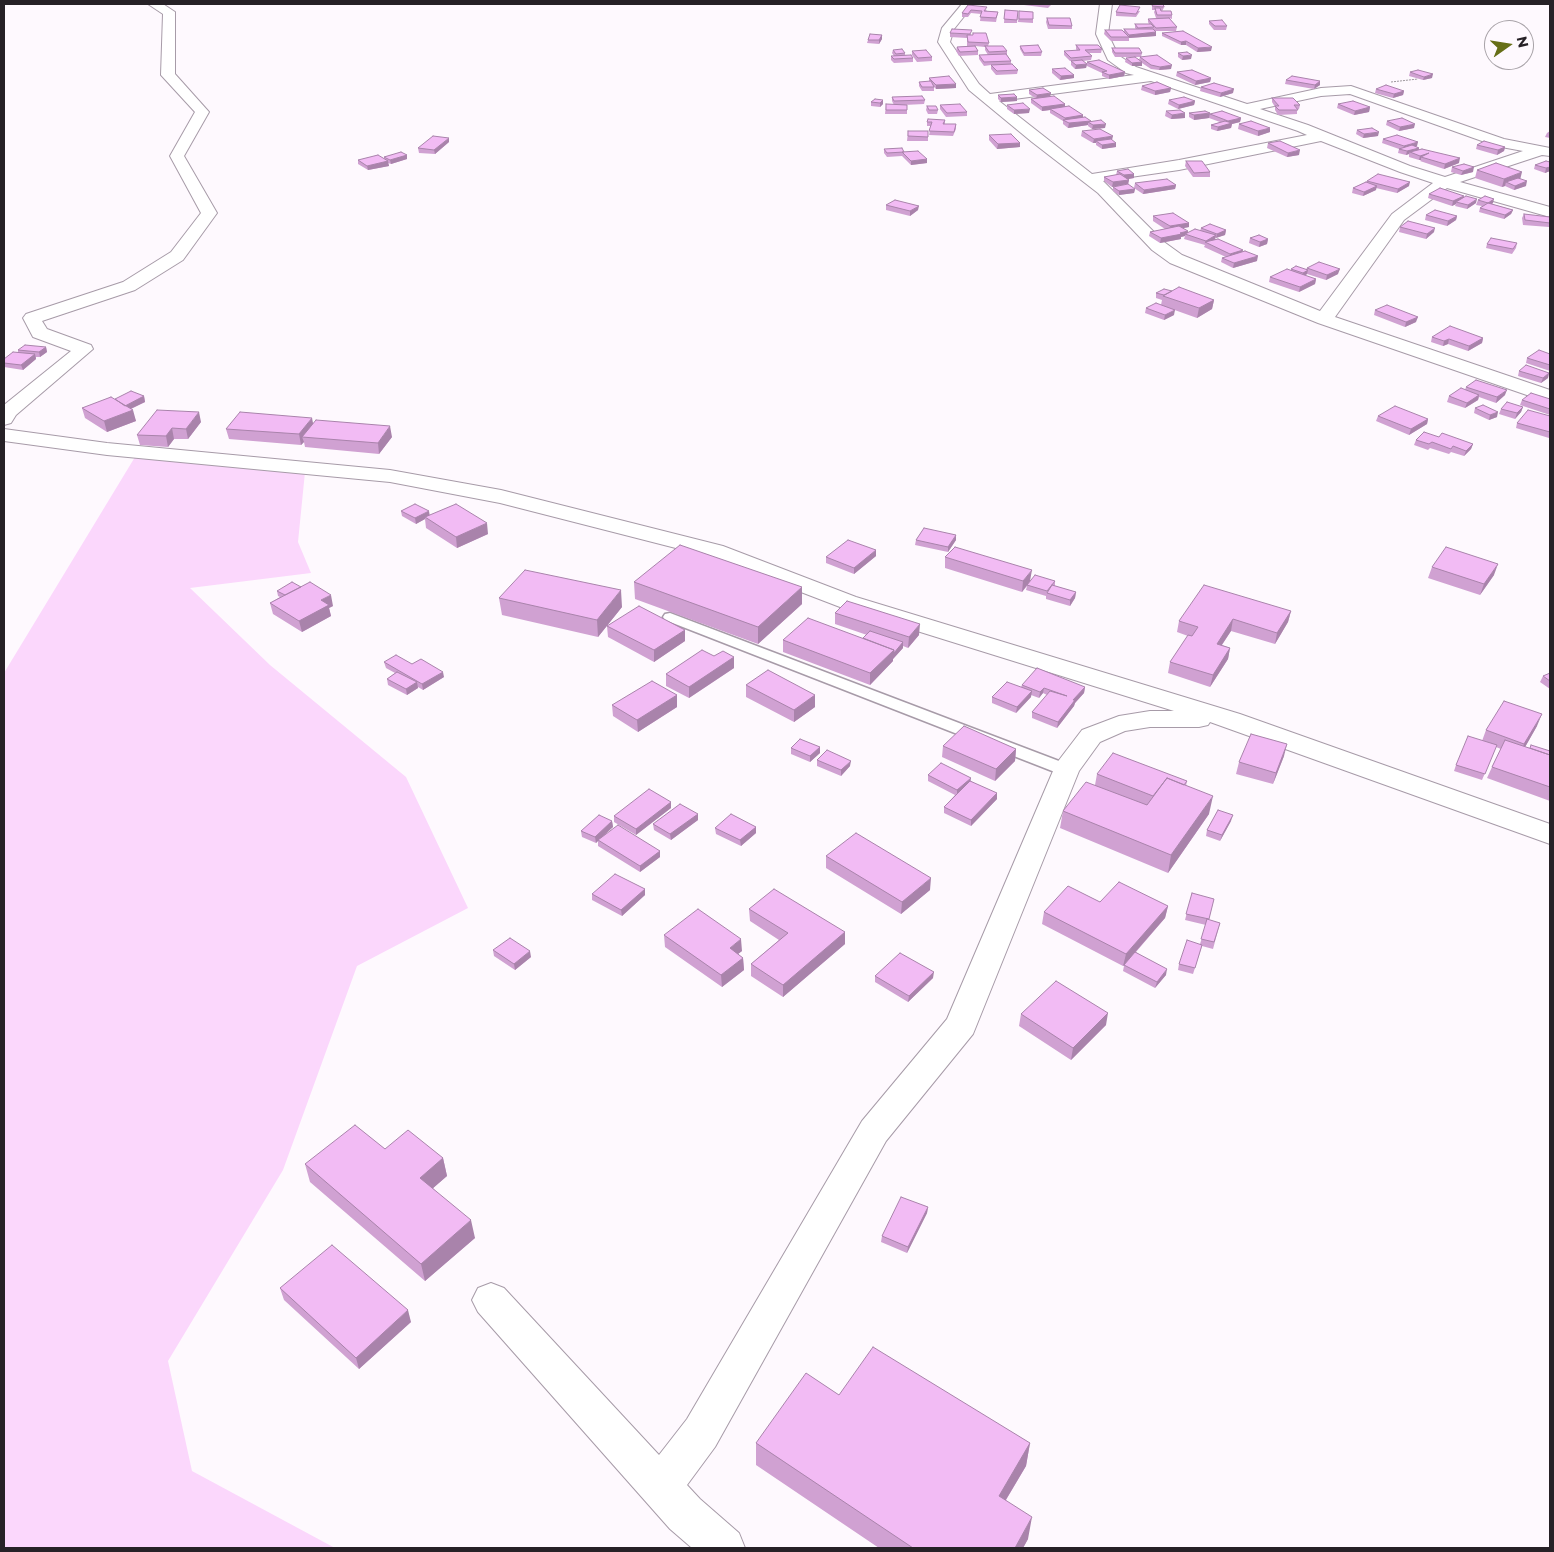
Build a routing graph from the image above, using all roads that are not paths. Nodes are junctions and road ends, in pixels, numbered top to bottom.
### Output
1 (154, 4) edge
2 (968, 4) edge
3 (1106, 4) edge
4 (1152, 77) junction
5 (988, 98) junction
6 (1246, 108) junction
7 (1322, 136) junction
8 (1546, 152) edge
9 (1089, 179) junction
10 (1446, 182) junction
11 (1550, 212) edge
12 (1324, 319) junction
13 (1550, 398) edge
14 (4, 418) edge
15 (4, 435) edge
16 (670, 617) edge
17 (1231, 720) junction
18 (1066, 770) junction
19 (1550, 834) edge
20 (491, 1300) dead end
21 (660, 1487) junction
22 (724, 1548) edge

1 - 14 street
2 - 5 street
3 - 4 street
4 - 5 street
4 - 6 street
5 - 9 street
6 - 7 street
6 - 8 street
7 - 9 street
7 - 10 street
8 - 10 street
9 - 12 street
10 - 11 street
10 - 12 street
12 - 13 street
15 - 17 street
16 - 18 lane
17 - 18 street
17 - 19 street
18 - 21 street
20 - 21 street
21 - 22 street

